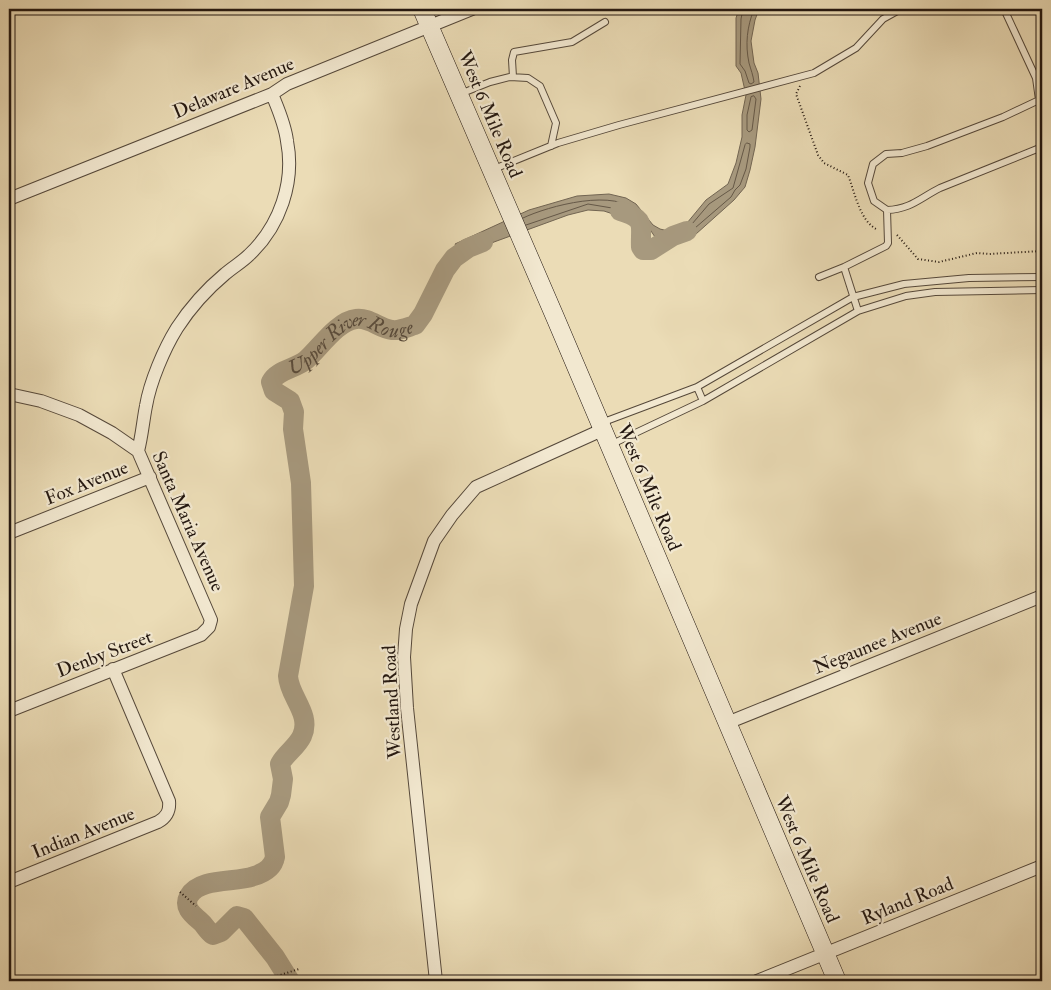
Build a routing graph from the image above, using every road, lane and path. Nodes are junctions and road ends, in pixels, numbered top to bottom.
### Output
1 (422, 9) edge
2 (472, 9) edge
3 (889, 9) edge
4 (901, 9) edge
5 (1004, 9) edge
6 (883, 19) junction
7 (605, 22) dead end
8 (430, 27) junction
9 (513, 77) junction
10 (272, 94) junction
11 (459, 95) junction
12 (1039, 100) junction
13 (1042, 110) edge
14 (551, 146) junction
15 (1042, 147) edge
16 (492, 170) junction
17 (9, 199) edge
18 (887, 210) junction
19 (844, 267) junction
20 (819, 277) dead end
21 (1042, 277) edge
22 (1042, 290) edge
23 (853, 297) junction
24 (858, 311) junction
25 (697, 387) junction
26 (9, 394) edge
27 (703, 400) junction
28 (604, 433) junction
29 (138, 451) junction
30 (150, 477) junction
31 (9, 533) edge
32 (1042, 596) edge
33 (209, 627) joint
34 (113, 669) junction
35 (9, 711) edge
36 (727, 723) junction
37 (1042, 866) edge
38 (9, 882) edge
39 (180, 892) dead end
40 (196, 906) dead end
41 (825, 953) junction
42 (299, 969) dead end
43 (274, 977) dead end
44 (436, 981) edge
45 (757, 981) edge
46 (837, 981) edge

1 - 8 main road, West 6 Mile Road
2 - 8 street, Delaware Avenue
3 - 6 lane
4 - 6 lane
5 - 12 lane
6 - 14 lane
7 - 9 lane
8 - 10 street, Delaware Avenue
8 - 11 main road, West 6 Mile Road
9 - 11 lane
9 - 14 lane
10 - 17 street, Delaware Avenue
10 - 29 street
11 - 16 main road, West 6 Mile Road
12 - 13 lane
12 - 18 lane
14 - 16 lane
15 - 18 lane
16 - 28 main road, West 6 Mile Road
18 - 19 lane
19 - 20 lane
19 - 23 lane
21 - 23 lane
22 - 24 lane
23 - 24 lane
23 - 25 lane
24 - 27 lane
25 - 27 lane
25 - 28 lane
26 - 29 street, Santa Maria Avenue
27 - 28 lane
28 - 36 main road, West 6 Mile Road
28 - 44 street, Westland Road
29 - 30 street, Santa Maria Avenue
30 - 31 street, Fox Avenue
30 - 33 street, Santa Maria Avenue
32 - 36 street, Negaunee Avenue
33 - 34 street, Denby Street
34 - 35 street, Denby Street
34 - 38 street, Indian Avenue
36 - 41 main road, West 6 Mile Road
37 - 41 street, Ryland Road
39 - 40 path
41 - 45 street, Ryland Road
41 - 46 main road, West 6 Mile Road
42 - 43 path

